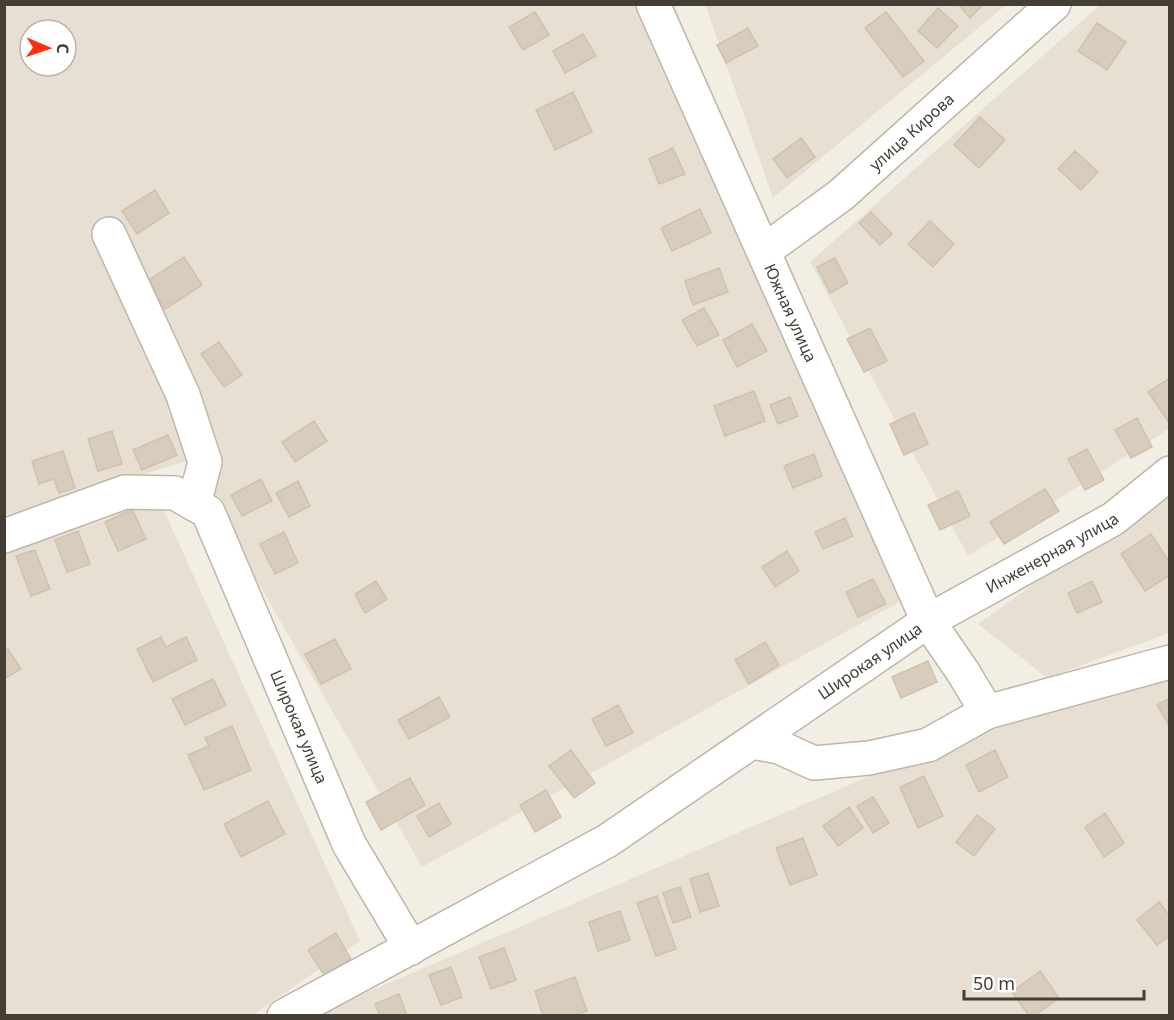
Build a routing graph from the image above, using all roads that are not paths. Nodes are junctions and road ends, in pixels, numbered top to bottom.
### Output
1 (653, 4) edge
2 (1054, 4) edge
3 (109, 234) dead end
4 (764, 250) junction
5 (1170, 473) edge
6 (194, 504) junction
7 (4, 537) edge
8 (928, 621) junction
9 (1170, 662) edge
10 (987, 712) junction
11 (753, 742) junction
12 (411, 948) junction
13 (284, 1016) edge

1 - 4 street, Южная улица
2 - 4 street, улица Кирова
3 - 6 street
4 - 8 street, Южная улица
5 - 8 street, Инженерная улица
6 - 7 street
6 - 12 street, Широкая улица
8 - 10 street, Широкая улица
8 - 11 street, Широкая улица
9 - 10 street
10 - 11 street
11 - 12 street, Широкая улица
12 - 13 street, Широкая улица

